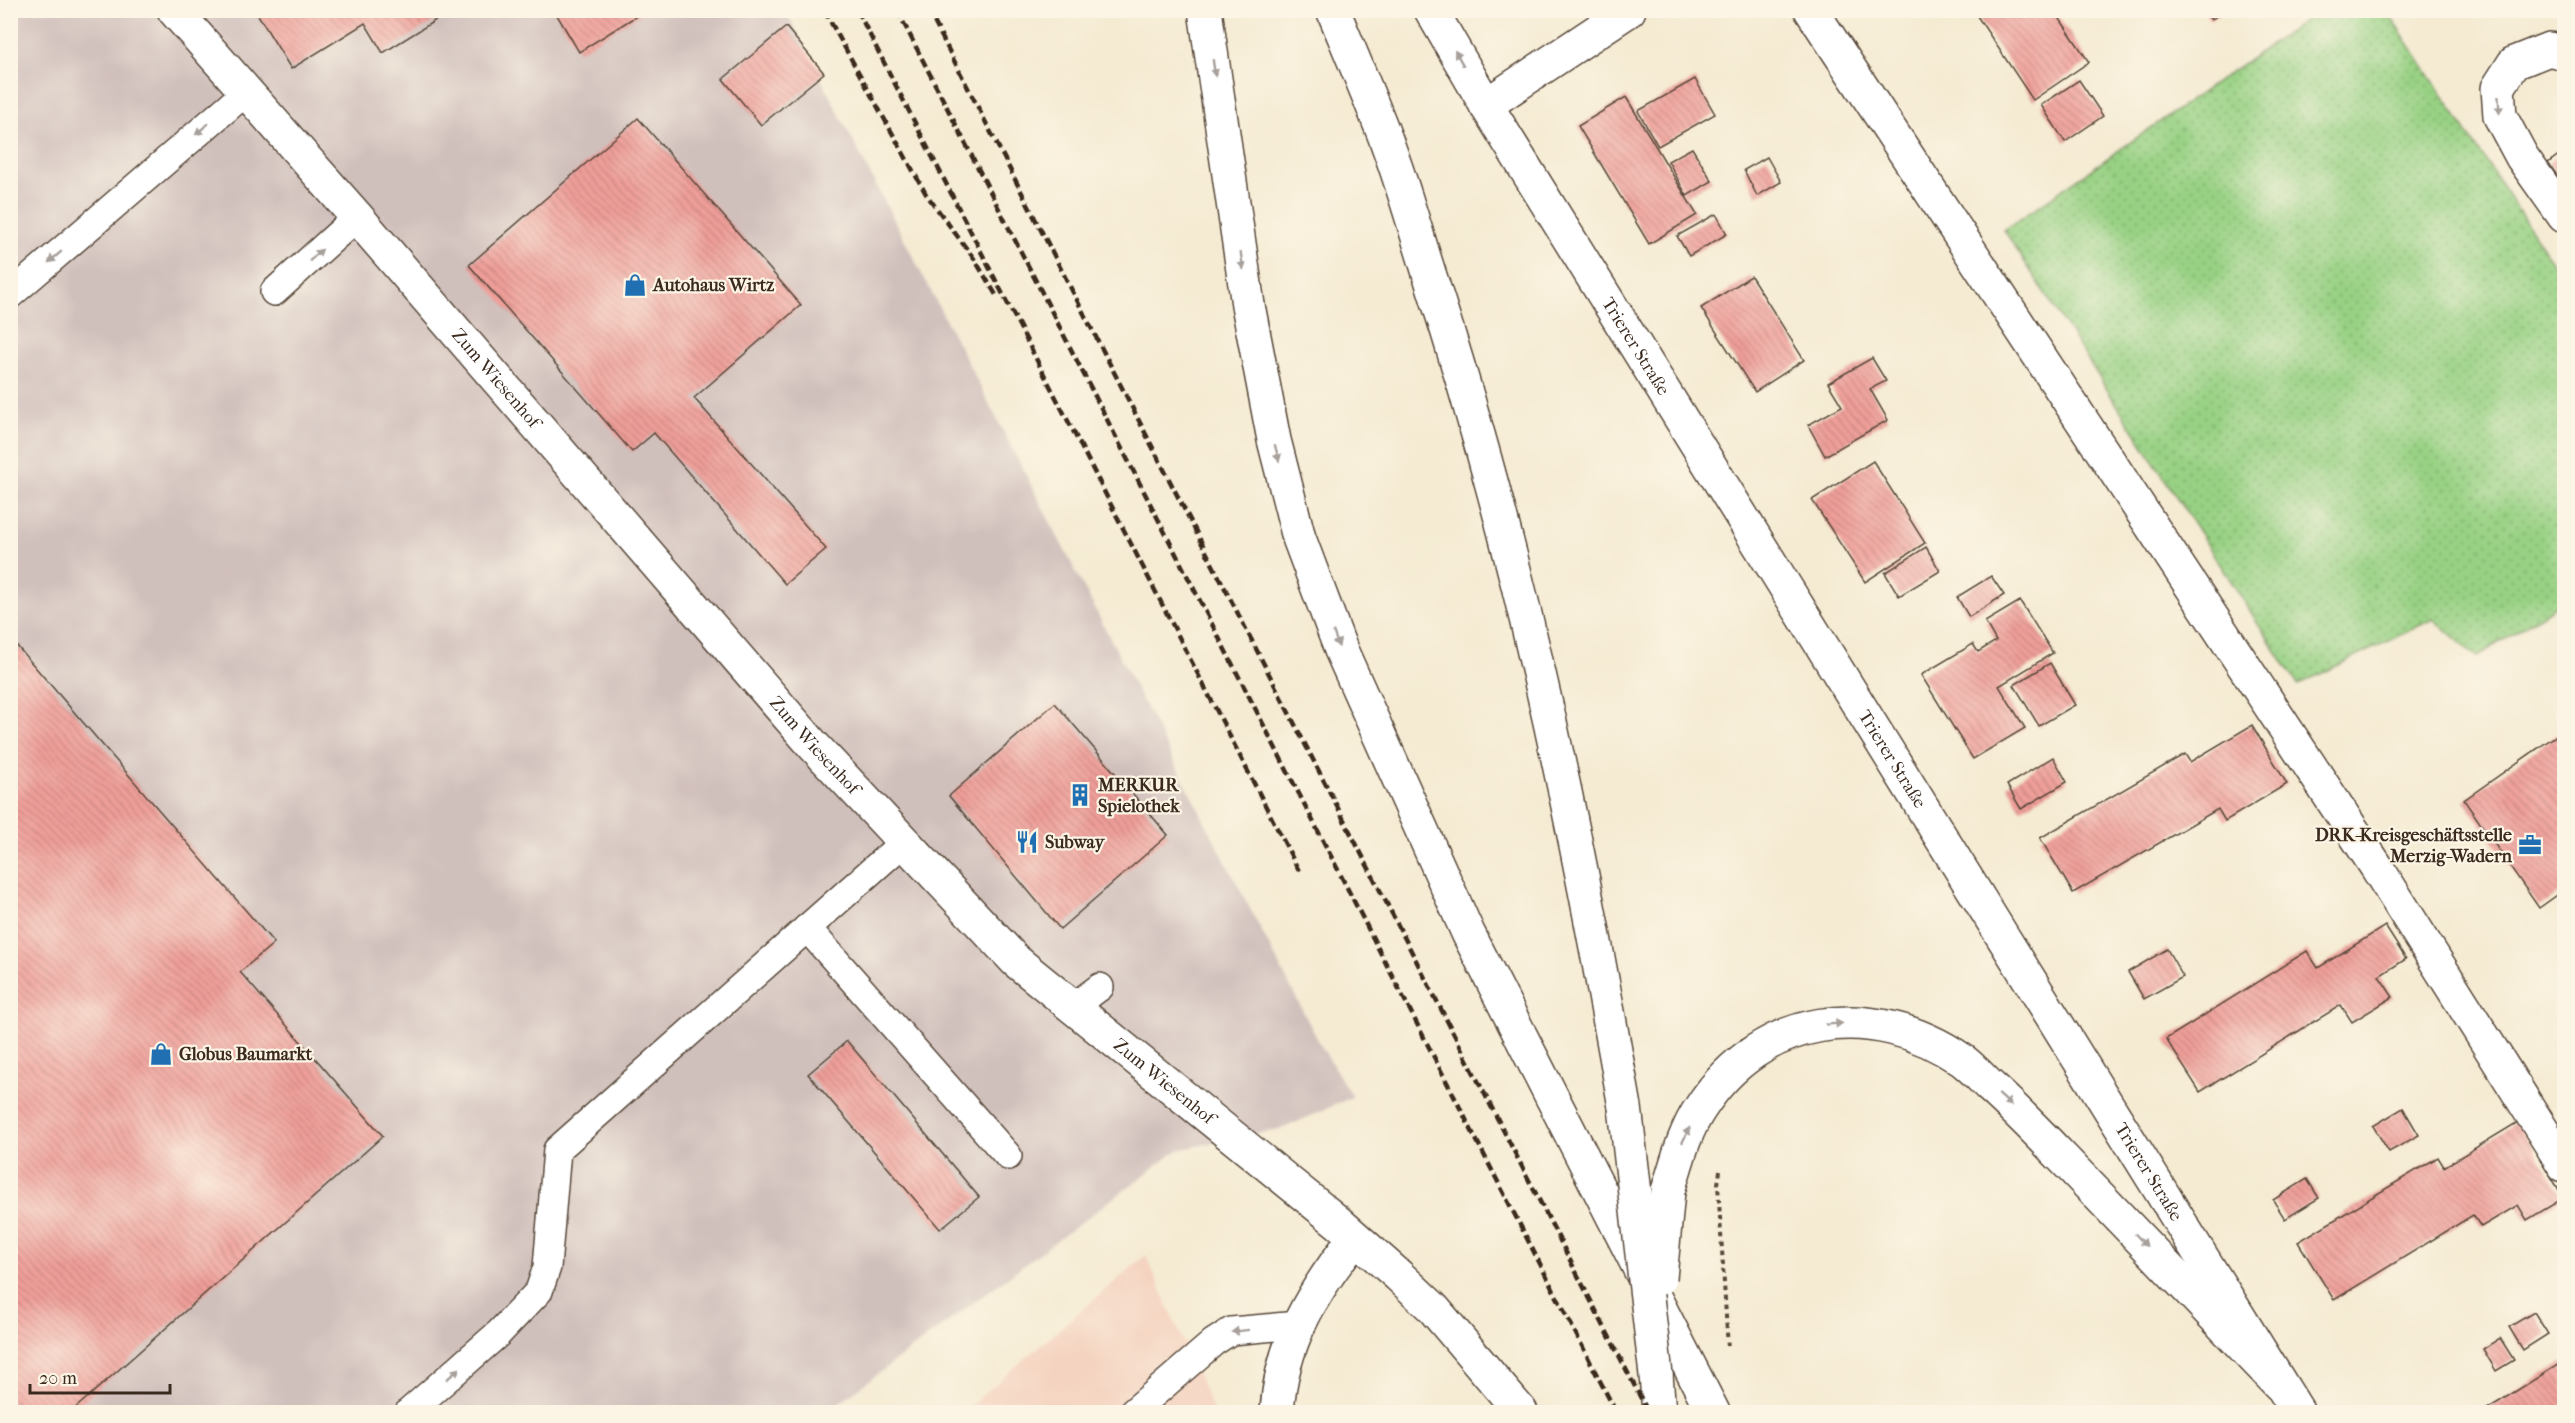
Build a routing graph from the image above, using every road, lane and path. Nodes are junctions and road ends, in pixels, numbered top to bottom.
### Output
1 (174, 10) edge
2 (1206, 10) edge
3 (1333, 10) edge
4 (1431, 10) edge
5 (1629, 10) edge
6 (1811, 10) edge
7 (2565, 53) edge
8 (247, 91) junction
9 (1486, 105) junction
10 (2565, 216) edge
11 (357, 217) junction
12 (274, 292) dead end
13 (10, 295) edge
14 (904, 842) junction
15 (807, 928) junction
16 (1100, 987) dead end
17 (1072, 1007) junction
18 (1008, 1156) dead end
19 (1721, 1161) dead end
20 (2565, 1165) edge
21 (1355, 1238) junction
22 (1298, 1325) junction
23 (1729, 1353) dead end
24 (1656, 1375) junction
25 (2279, 1384) junction
26 (409, 1413) edge
27 (1133, 1413) edge
28 (1277, 1413) edge
29 (1521, 1413) edge
30 (1659, 1413) edge
31 (1713, 1413) edge
32 (2298, 1413) edge

1 - 8 street, Zum Wiesenhof
2 -> 31 street
3 - 24 street, bridge
9 -> 4 street, Trierer Straße
5 - 9 street
6 - 20 street
7 -> 10 street
8 - 11 street, Zum Wiesenhof
8 -> 13 lane
9 - 25 street, Trierer Straße
12 -> 11 lane
11 - 14 street, Zum Wiesenhof
14 - 15 lane
14 - 17 street, Zum Wiesenhof
15 - 18 lane
26 -> 15 lane
16 - 17 lane
17 - 21 street, Zum Wiesenhof
19 - 23 path
21 - 22 street
21 - 29 street, Zum Wiesenhof
22 -> 27 lane
22 - 28 street
24 -> 25 street, bridge
24 - 30 street
25 - 32 street, Trierer Straße

